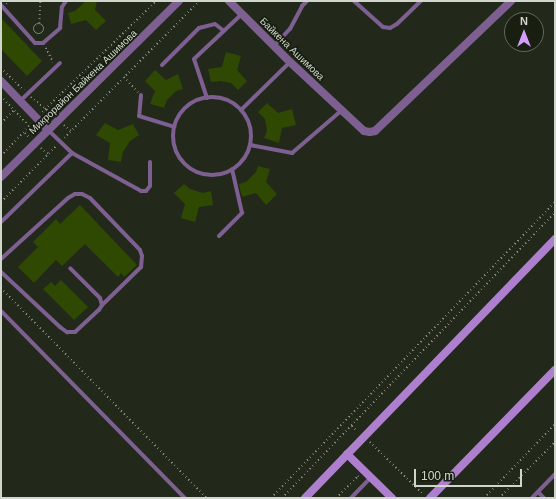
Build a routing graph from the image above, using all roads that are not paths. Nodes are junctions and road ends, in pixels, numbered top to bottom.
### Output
1 (66, 1) edge
2 (179, 1) edge
3 (229, 1) edge
4 (307, 1) edge
5 (354, 1) edge
6 (421, 1) edge
7 (511, 1) edge
8 (1, 4) edge
9 (242, 14) junction
10 (224, 31) junction
11 (274, 46) junction
12 (290, 62) junction
13 (60, 63) dead end
14 (162, 65) dead end
15 (1, 81) edge
16 (140, 95) road end
17 (207, 98) junction
18 (20, 101) junction
19 (241, 110) junction
20 (342, 110) junction
21 (174, 127) junction
22 (48, 130) junction
23 (250, 145) junction
24 (72, 153) junction
25 (150, 162) dead end
26 (232, 170) junction
27 (1, 177) edge
28 (1, 222) edge
29 (219, 236) dead end
30 (555, 239) edge
31 (1, 259) edge
32 (70, 268) dead end
33 (1, 272) edge
34 (102, 305) junction
35 (1, 311) edge
36 (555, 370) edge
37 (347, 454) junction
38 (555, 474) edge
39 (371, 477) junction
40 (538, 492) junction
41 (185, 498) edge
42 (305, 498) edge
43 (350, 498) edge
44 (391, 498) edge
45 (429, 498) edge
46 (532, 498) edge
47 (544, 498) edge

1 - 8 lane
2 - 22 street, Микрорайон Байкена Ашимова
3 - 9 street, Байкена Ашимова
4 - 11 lane
5 - 6 lane
7 - 20 street, Байкена Ашимова
9 - 10 lane
9 - 11 street, Байкена Ашимова
10 - 14 lane
10 - 17 lane
11 - 12 street, Байкена Ашимова
12 - 19 lane
12 - 20 street, Байкена Ашимова
13 - 18 lane
15 - 18 street
16 - 21 lane
17 - 19 lane
17 - 21 lane
18 - 22 street
19 - 23 lane
20 - 23 lane
21 - 26 lane
22 - 24 lane
22 - 27 street, Микрорайон Байкена Ашимова
23 - 26 lane
24 - 25 lane
24 - 28 lane
26 - 29 lane
30 - 37 main road
31 - 34 lane
32 - 34 lane
33 - 34 lane
35 - 41 lane
36 - 45 main road
37 - 39 main road
37 - 42 main road
38 - 40 lane
39 - 43 lane
39 - 44 main road
40 - 46 lane
40 - 47 lane

